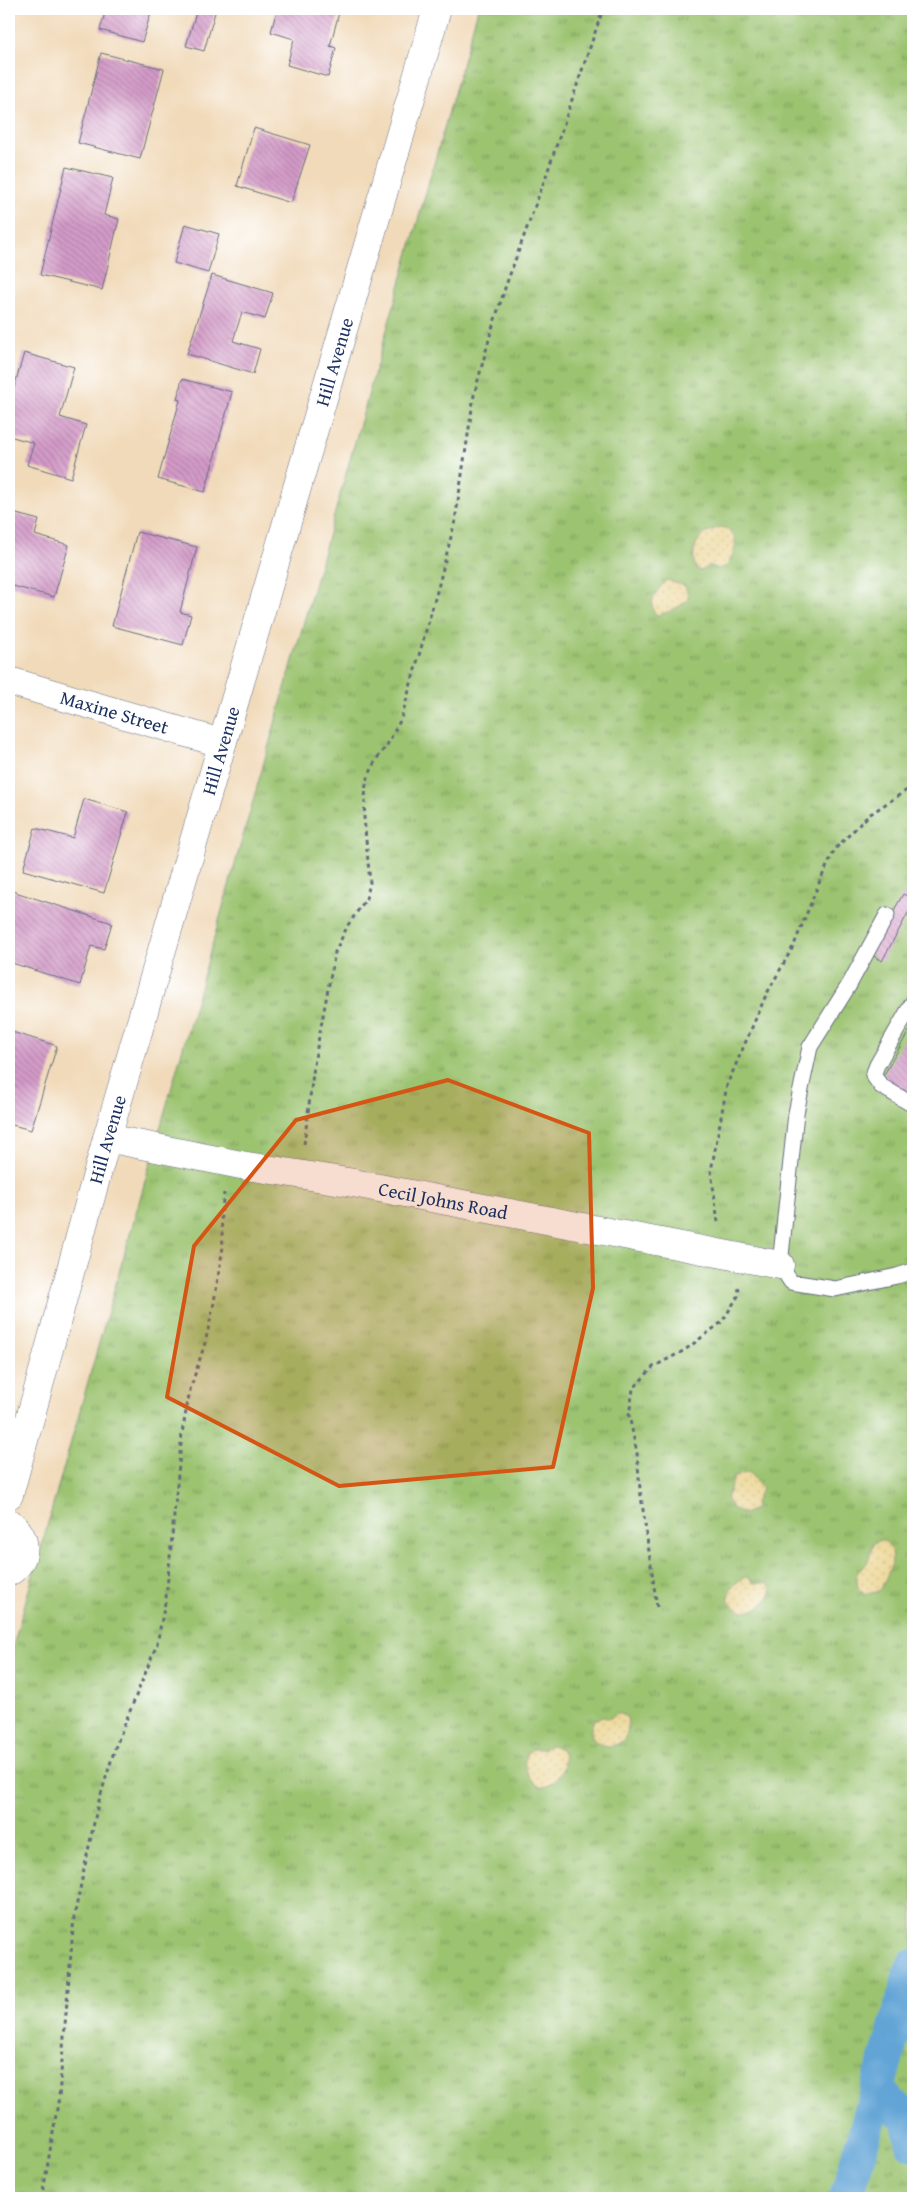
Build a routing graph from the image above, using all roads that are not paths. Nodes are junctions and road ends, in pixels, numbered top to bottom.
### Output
1 (437, 9) edge
2 (9, 681) edge
3 (221, 743) junction
4 (887, 915) dead end
5 (913, 1002) edge
6 (913, 1105) edge
7 (107, 1138) junction
8 (780, 1265) junction
9 (913, 1271) edge
10 (9, 1495) edge
11 (9, 1523) edge
12 (9, 1572) edge

1 - 3 street, Hill Avenue
2 - 3 street, Maxine Street
3 - 7 street, Hill Avenue
4 - 8 lane
5 - 6 lane
7 - 8 street, Cecil Johns Road
7 - 10 street, Hill Avenue
8 - 9 lane
11 - 12 street

